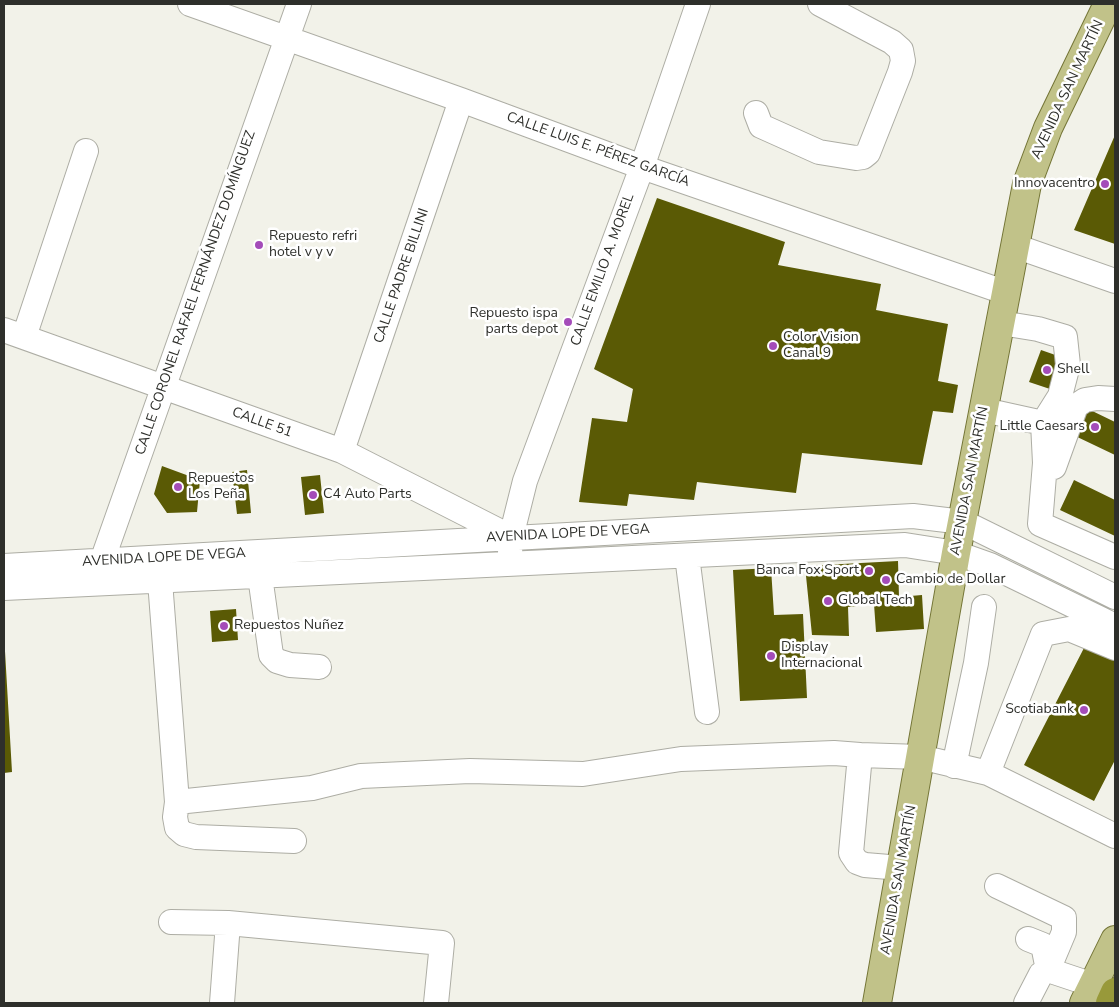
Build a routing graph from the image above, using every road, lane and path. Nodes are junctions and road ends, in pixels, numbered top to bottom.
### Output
1 (190, 4) edge
2 (298, 4) edge
3 (698, 4) edge
4 (820, 4) edge
5 (1108, 4) edge
6 (286, 39) junction
7 (461, 100) junction
8 (756, 114) dead end
9 (86, 151) dead end
10 (642, 167) junction
11 (1015, 246) junction
12 (1115, 281) edge
13 (1007, 293) junction
14 (1001, 324) junction
15 (14, 334) edge
16 (163, 388) junction
17 (1115, 399) edge
18 (984, 410) junction
19 (1043, 423) junction
20 (342, 451) junction
21 (1054, 467) dead end
22 (963, 522) junction
23 (1040, 524) junction
24 (511, 537) junction
25 (1024, 552) junction
26 (956, 554) junction
27 (687, 556) junction
28 (1115, 557) edge
29 (510, 564) junction
30 (4, 566) edge
31 (100, 573) junction
32 (260, 576) junction
33 (160, 581) junction
34 (4, 588) edge
35 (1115, 597) edge
36 (984, 607) dead end
37 (1074, 619) junction
38 (1115, 626) edge
39 (1115, 648) edge
40 (319, 667) dead end
41 (707, 712) dead end
42 (860, 755) junction
43 (920, 757) junction
44 (954, 766) junction
45 (988, 773) junction
46 (177, 802) junction
47 (1113, 831) edge
48 (294, 841) dead end
49 (901, 868) junction
50 (997, 886) dead end
51 (171, 922) dead end
52 (228, 923) junction
53 (1028, 939) dead end
54 (1115, 940) edge
55 (1048, 970) junction
56 (1100, 996) edge
57 (222, 1003) edge
58 (436, 1003) edge
59 (877, 1003) edge
60 (1026, 1003) edge

1 - 6 street, CALLE LUIS E. PÉREZ GARCÍA
2 - 6 street, CALLE CORONEL RAFAEL FERNÁNDEZ DOMÍNGUEZ
3 - 10 street, CALLE EMILIO A. MOREL
4 - 8 street
5 - 11 main road, AVENIDA SAN MARTÍN
6 - 7 street, CALLE LUIS E. PÉREZ GARCÍA
6 - 16 street, CALLE CORONEL RAFAEL FERNÁNDEZ DOMÍNGUEZ
7 - 10 street, CALLE LUIS E. PÉREZ GARCÍA
7 - 20 street, CALLE PADRE BILLINI
9 - 15 street
10 - 13 street, CALLE LUIS E. PÉREZ GARCÍA
10 - 24 street, CALLE EMILIO A. MOREL
11 - 12 street
11 - 13 main road, AVENIDA SAN MARTÍN
13 - 14 main road, AVENIDA SAN MARTÍN
14 - 18 main road, AVENIDA SAN MARTÍN
14 - 19 street
15 - 16 street, CALLE 51
16 - 20 street, CALLE 51
16 - 31 street, CALLE CORONEL RAFAEL FERNÁNDEZ DOMÍNGUEZ
17 - 21 street
18 - 19 street
18 - 22 main road, AVENIDA SAN MARTÍN
19 - 23 street
20 - 24 street, CALLE 51
22 - 24 street, AVENIDA LOPE DE VEGA
22 - 25 street, AVENIDA LOPE DE VEGA
22 - 26 main road, AVENIDA SAN MARTÍN
23 - 25 street
23 - 28 street
24 - 29 street, CALLE EMILIO A. MOREL
24 - 31 street, AVENIDA LOPE DE VEGA
25 - 35 street, AVENIDA LOPE DE VEGA
26 - 27 street, AVENIDA LOPE DE VEGA
26 - 37 street, AVENIDA LOPE DE VEGA
26 - 43 main road, AVENIDA SAN MARTÍN
27 - 29 street, AVENIDA LOPE DE VEGA
27 - 41 street
29 - 32 street, AVENIDA LOPE DE VEGA
30 - 31 street, AVENIDA LOPE DE VEGA
31 - 33 street, AVENIDA LOPE DE VEGA
31 - 34 street, AVENIDA LOPE DE VEGA
32 - 33 street, AVENIDA LOPE DE VEGA
32 - 40 street
33 - 46 street
36 - 44 street
37 - 38 street, AVENIDA LOPE DE VEGA
37 - 39 street
37 - 45 street
42 - 43 street
42 - 46 street
42 - 49 street
43 - 44 street
43 - 49 main road, AVENIDA SAN MARTÍN
44 - 45 street
45 - 47 street
46 - 48 street
49 - 59 main road, AVENIDA SAN MARTÍN
50 - 55 street
51 - 52 street
52 - 57 street
52 - 58 street
53 - 55 street
54 - 56 main road
55 - 56 street
55 - 60 street

